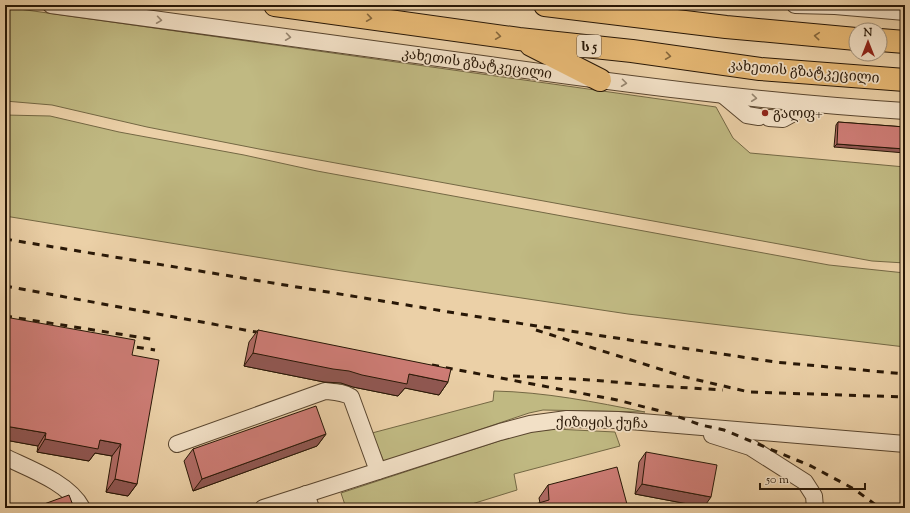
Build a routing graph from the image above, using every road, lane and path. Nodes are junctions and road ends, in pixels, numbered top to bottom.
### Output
1 (51, 5) edge
2 (275, 5) edge
3 (545, 5) edge
4 (795, 5) edge
5 (835, 6) edge
6 (905, 12) edge
7 (848, 38) edge
8 (519, 39) junction
9 (888, 41) edge
10 (905, 42) edge
11 (600, 80) junction
12 (905, 80) edge
13 (723, 95) junction
14 (810, 104) junction
15 (905, 111) edge
16 (686, 426) junction
17 (177, 444) dead end
18 (905, 444) edge
19 (5, 457) edge
20 (378, 471) junction
21 (308, 501) edge
22 (82, 508) edge
23 (263, 508) edge
24 (815, 508) edge

1 -> 11 street, კახეთის გზატკეცილი
2 -> 8 highway, კახეთის გზატკეცილი / ს 5
7 -> 3 highway
4 - 5 street
5 - 6 street
8 - 11 highway
8 -> 12 highway, კახეთის გზატკეცილი / ს 5
9 - 10 highway
11 -> 13 street, კახეთის გზატკეცილი
13 -> 14 street, კახეთის გზატკეცილი
13 - 14 street
14 - 15 street, კახეთის გზატკეცილი
16 - 18 street, ქიზიყის ქუჩა
16 - 20 street, ქიზიყის ქუჩა
16 - 24 street
17 - 20 street
19 - 22 street
20 - 21 street, ქიზიყის ქუჩა
21 - 23 street, ქიზიყის ქუჩა

